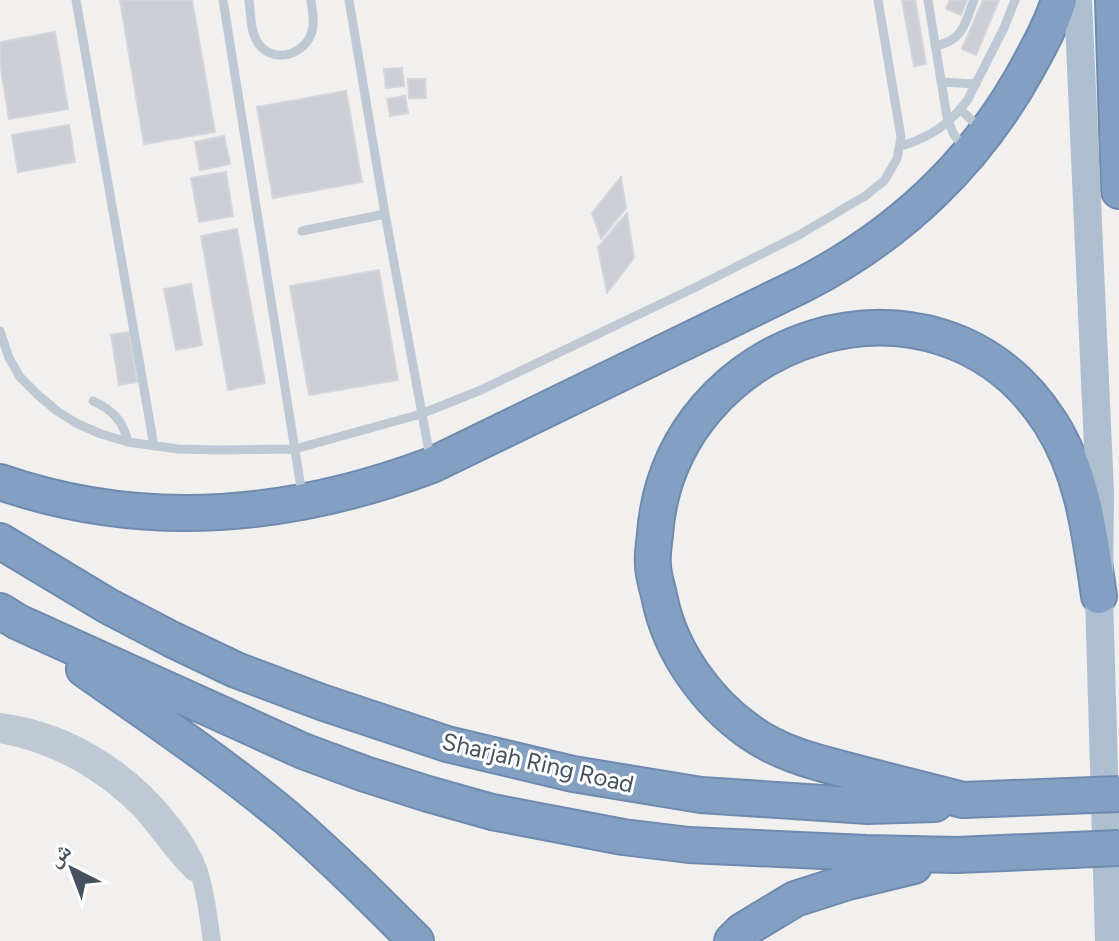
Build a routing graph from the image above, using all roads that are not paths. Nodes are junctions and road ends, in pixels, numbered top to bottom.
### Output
1 (76, 0) edge
2 (223, 0) edge
3 (249, 0) edge
4 (311, 0) edge
5 (349, 0) edge
6 (878, 0) edge
7 (928, 0) edge
8 (974, 0) edge
9 (1015, 0) edge
10 (1059, 0) edge
11 (1078, 0) edge
12 (1113, 0) edge
13 (935, 46) junction
14 (941, 82) junction
15 (976, 84) junction
16 (961, 110) junction
17 (949, 123) junction
18 (978, 145) junction
19 (901, 146) junction
20 (1119, 191) edge
21 (385, 214) junction
22 (302, 231) dead end
23 (0, 331) edge
24 (93, 401) dead end
25 (421, 414) junction
26 (128, 442) junction
27 (154, 446) junction
28 (295, 449) junction
29 (432, 465) junction
30 (0, 482) edge
31 (303, 503) junction
32 (0, 541) edge
33 (1099, 596) junction
34 (9, 617) edge
35 (0, 722) edge
36 (0, 734) edge
37 (1119, 794) edge
38 (963, 800) junction
39 (1119, 848) edge
40 (957, 855) junction
41 (201, 879) junction
42 (212, 941) edge
43 (416, 941) edge
44 (732, 941) edge
45 (1109, 941) edge

1 - 27 lane
2 - 28 lane
3 - 4 lane
5 - 21 lane
6 - 19 lane
7 - 13 lane
8 - 13 lane
9 - 15 lane
10 - 18 highway
11 - 33 main road
12 - 20 highway
13 - 14 lane
14 - 15 lane
14 - 17 lane
15 - 16 lane
16 - 17 lane
16 - 18 lane
17 - 18 lane
17 - 19 lane
18 - 29 highway
19 - 25 lane
21 - 22 lane
21 - 25 lane
23 - 26 lane
24 - 26 lane
25 - 28 lane
25 - 29 lane
26 - 27 lane
27 - 28 lane
28 - 31 lane
29 - 31 highway
30 - 31 highway
32 - 38 highway, Sharjah Ring Road
33 - 38 highway
33 - 45 main road
34 - 40 highway
34 - 43 highway
35 - 41 street
36 - 41 street
37 - 38 highway, Sharjah Ring Road, bridge
39 - 40 highway, bridge
40 - 44 highway
41 - 42 street

